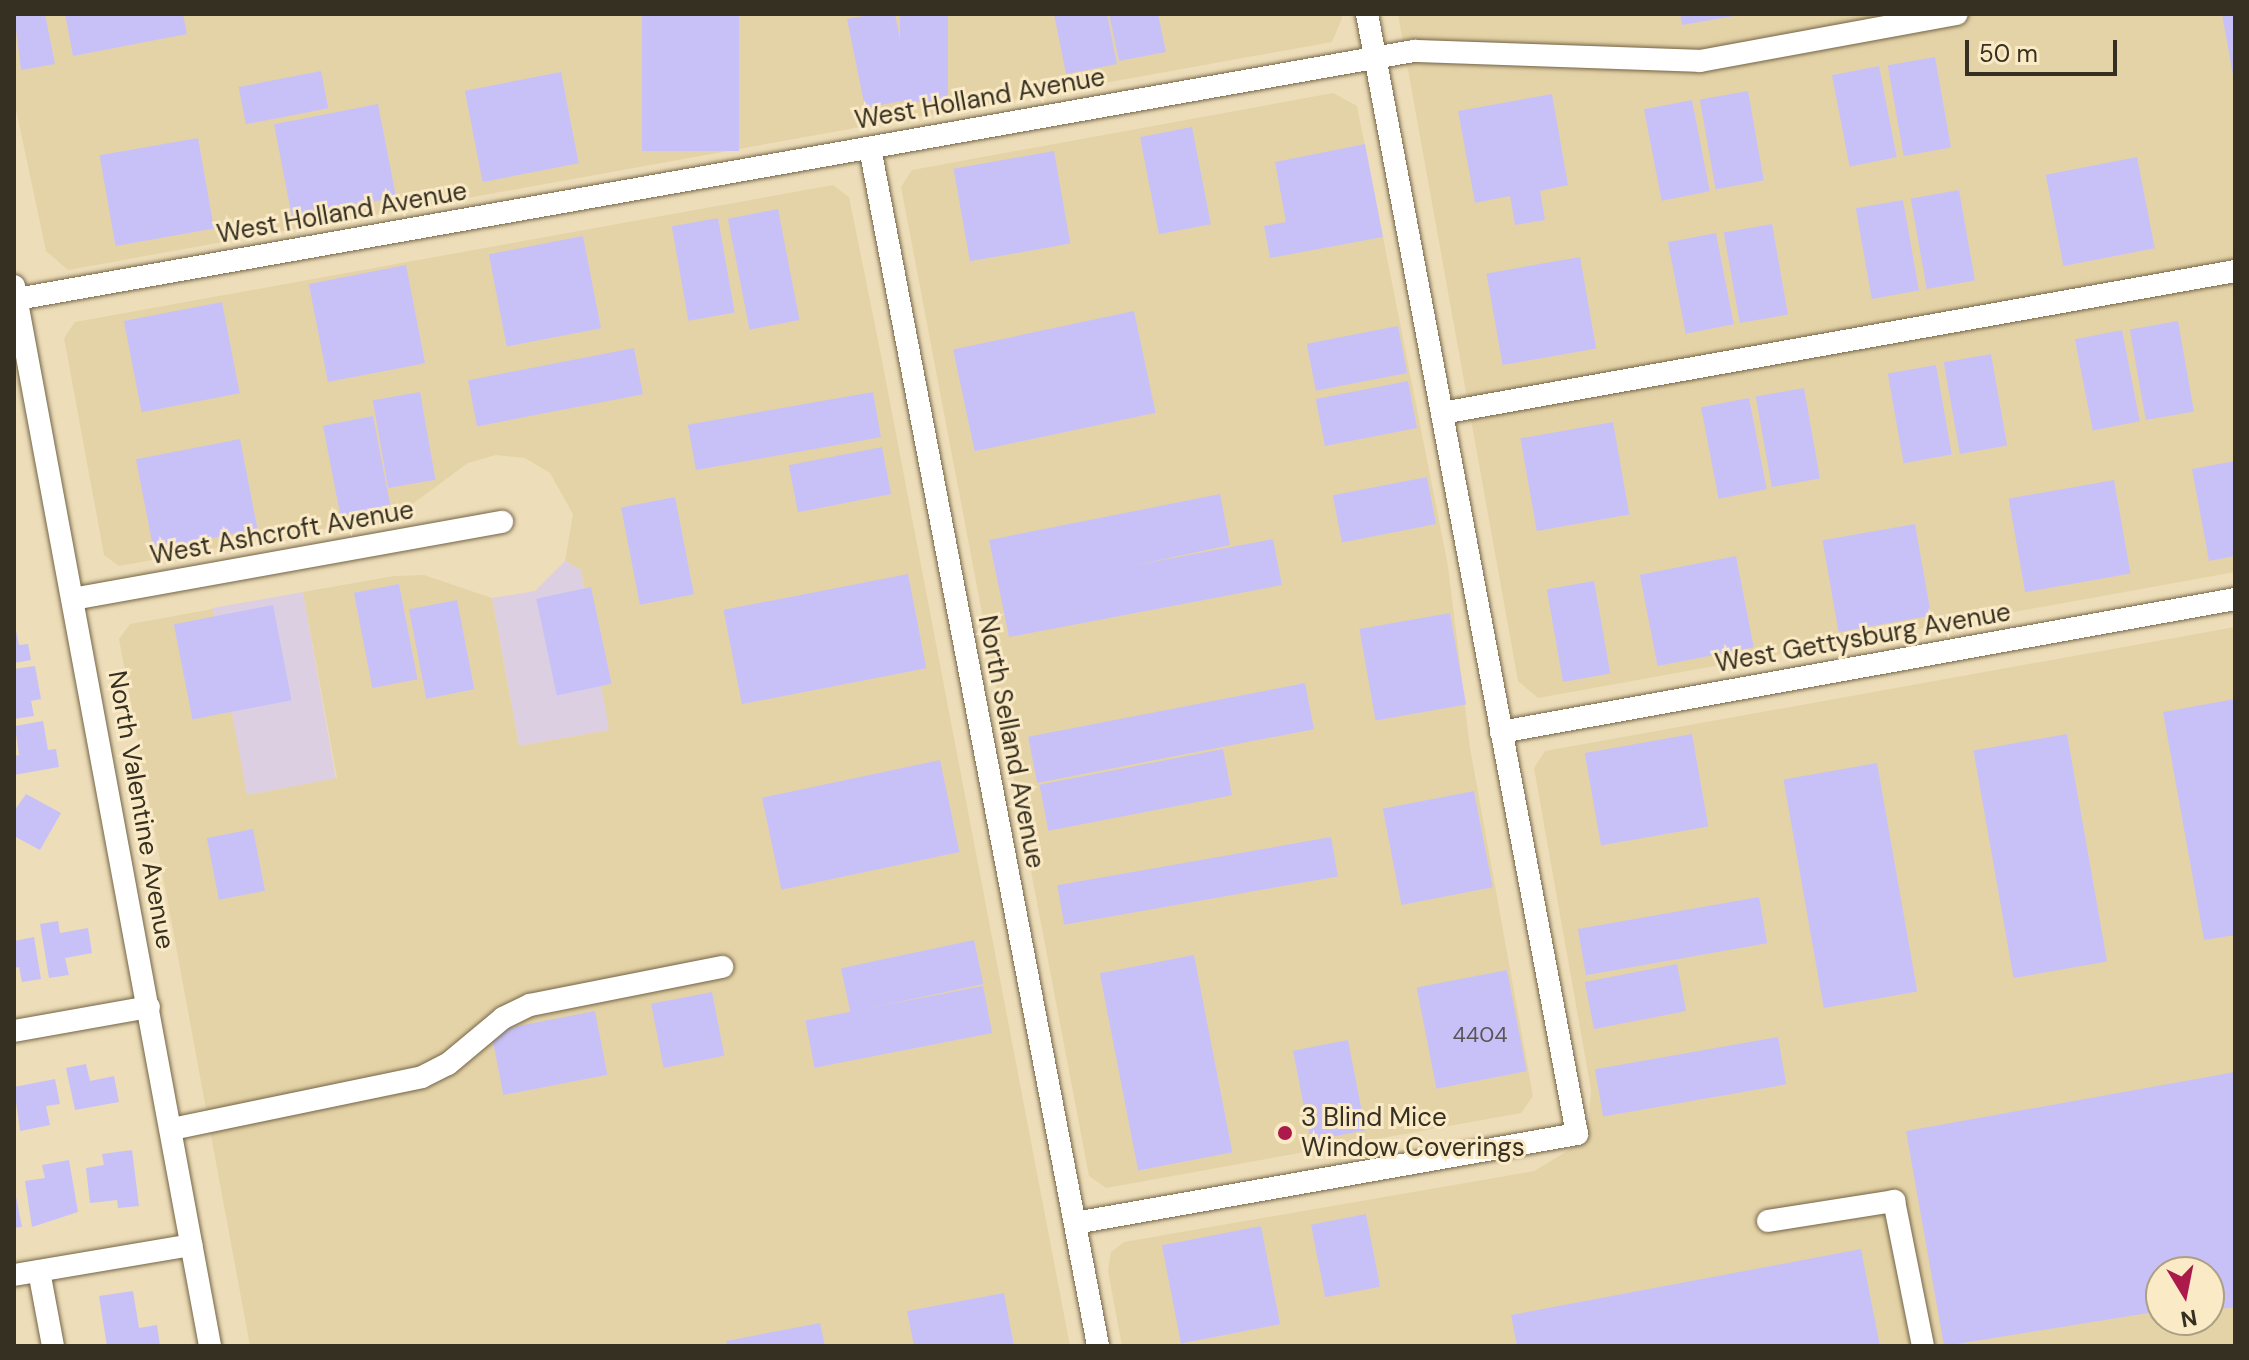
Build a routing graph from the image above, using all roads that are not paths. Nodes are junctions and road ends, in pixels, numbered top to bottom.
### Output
1 (1367, 14) edge
2 (1957, 14) edge
3 (1375, 58) junction
4 (870, 148) junction
5 (2235, 271) edge
6 (15, 292) edge
7 (19, 338) edge
8 (1442, 413) junction
9 (502, 522) dead end
10 (73, 599) junction
11 (2235, 599) edge
12 (1501, 732) junction
13 (722, 967) dead end
14 (149, 1007) junction
15 (14, 1031) edge
16 (172, 1129) junction
17 (1768, 1221) dead end
18 (1075, 1223) junction
19 (191, 1245) junction
20 (39, 1271) junction
21 (14, 1275) edge
22 (53, 1346) edge
23 (210, 1346) edge
24 (1098, 1346) edge
25 (1923, 1346) edge

1 - 3 street
2 - 3 street, West Holland Avenue
3 - 4 street, West Holland Avenue
3 - 8 street
4 - 6 street, West Holland Avenue
4 - 18 street, North Selland Avenue
5 - 8 street
6 - 7 street, North Valentine Avenue
7 - 10 street, North Valentine Avenue
8 - 12 street
9 - 10 street, West Ashcroft Avenue
10 - 14 street, North Valentine Avenue
11 - 12 street, West Gettysburg Avenue
12 - 18 street
13 - 16 street
14 - 15 street
14 - 16 street, North Valentine Avenue
16 - 19 street, North Valentine Avenue
17 - 25 street
18 - 24 street, North Selland Avenue
19 - 20 street
19 - 23 street, North Valentine Avenue
20 - 21 street
20 - 22 street

